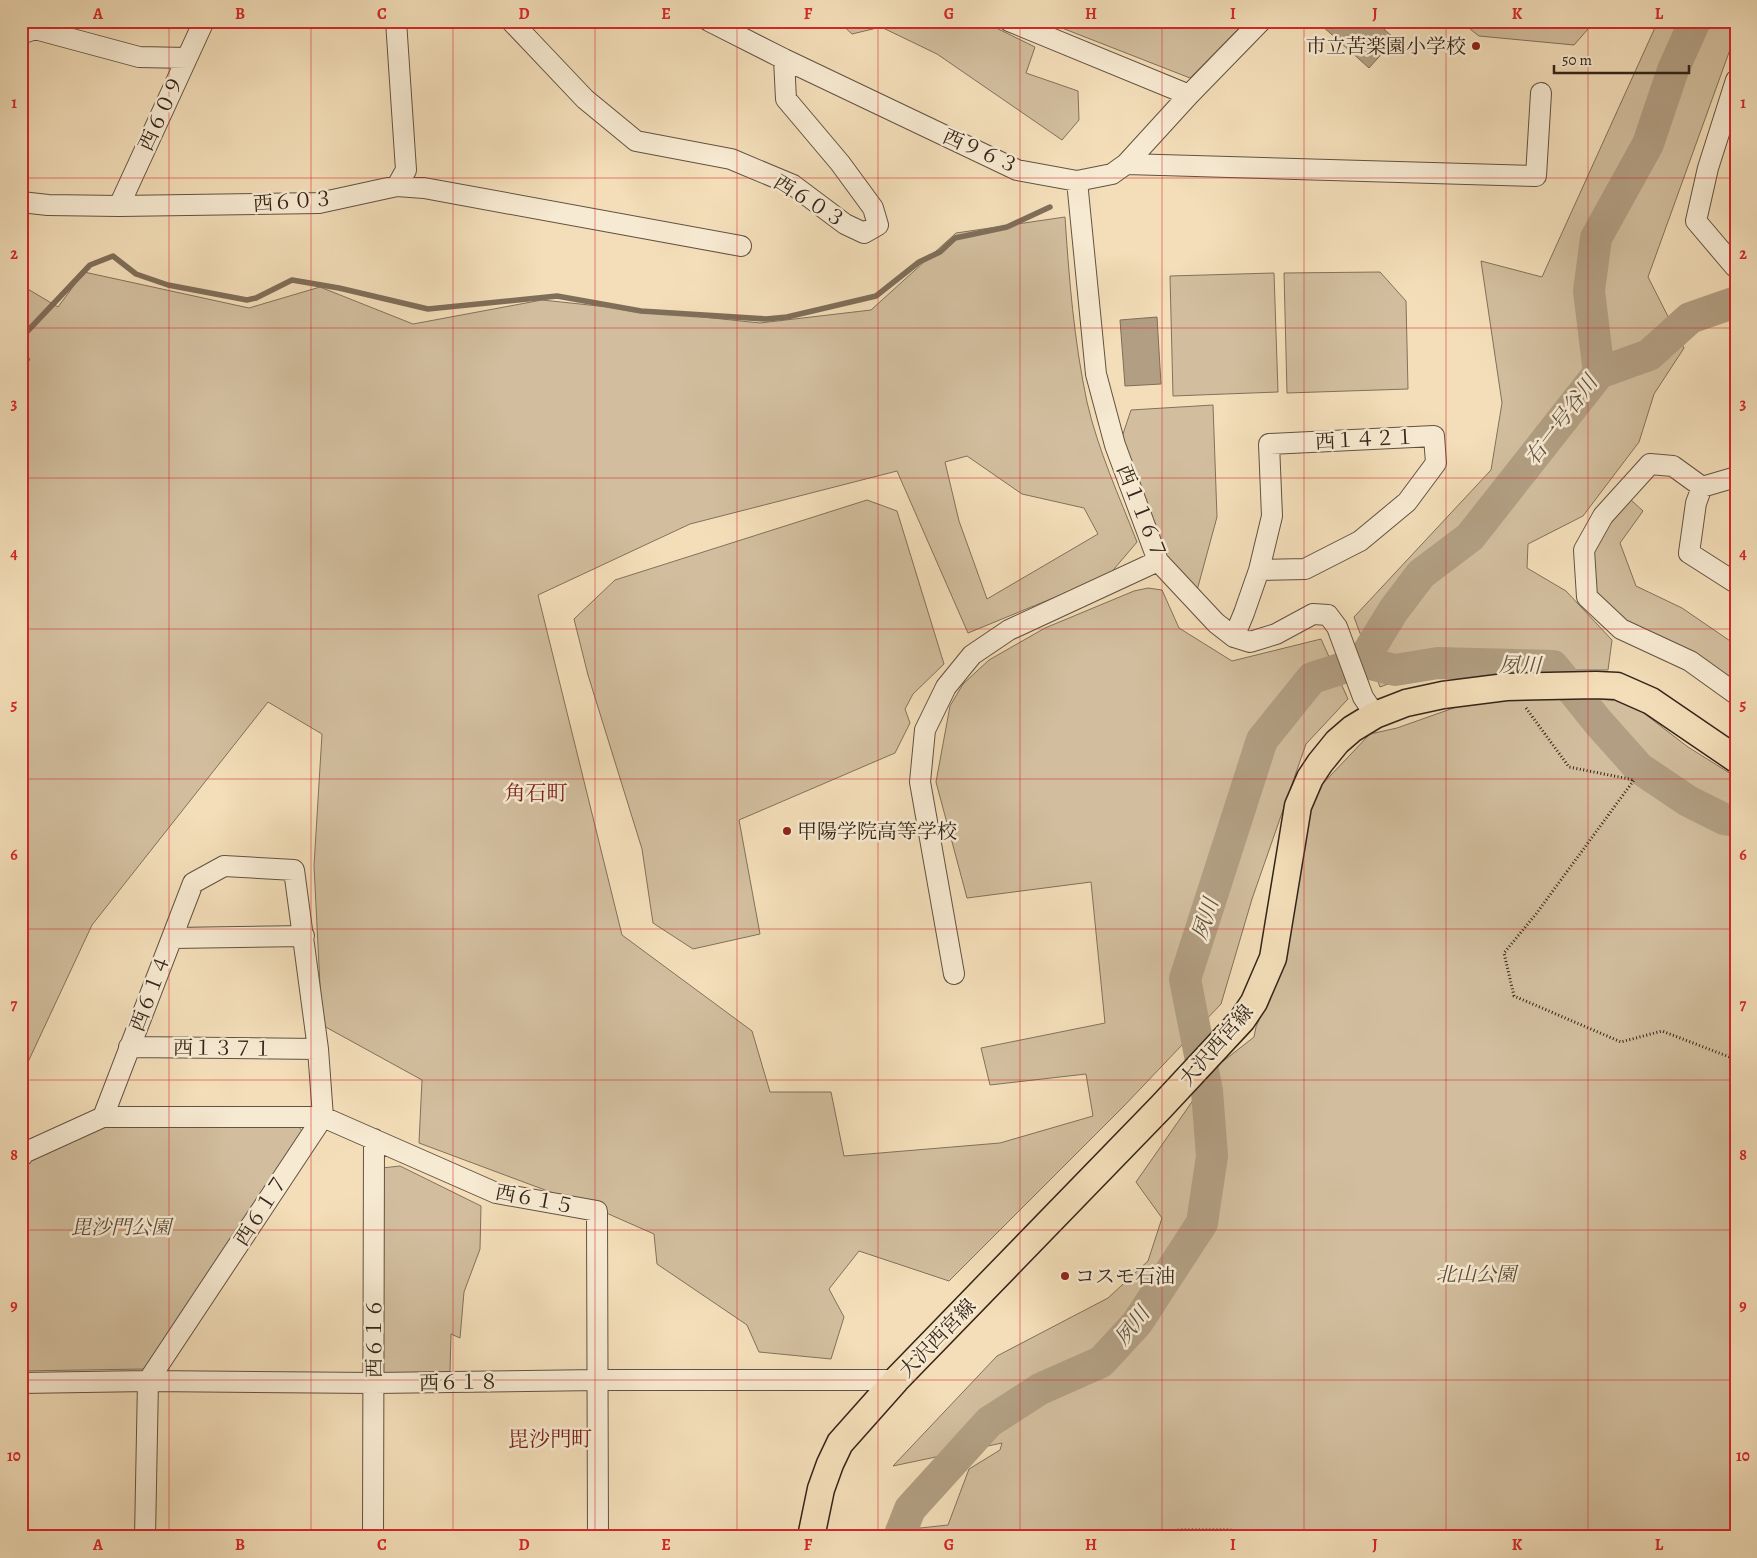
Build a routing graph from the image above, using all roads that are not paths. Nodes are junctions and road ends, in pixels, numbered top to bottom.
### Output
1 (204, 21) edge
2 (396, 21) edge
3 (511, 21) edge
4 (709, 21) edge
5 (1009, 21) edge
6 (1261, 21) edge
7 (21, 34) edge
8 (187, 58) junction
9 (784, 60) junction
10 (1736, 80) edge
11 (1541, 93) dead end
12 (1189, 95) junction
13 (1126, 164) junction
14 (1077, 181) junction
15 (397, 186) junction
16 (21, 202) edge
17 (119, 206) junction
18 (741, 246) dead end
19 (1735, 266) edge
20 (1736, 477) edge
21 (1702, 487) junction
22 (1158, 561) junction
23 (1259, 570) junction
24 (1736, 583) edge
25 (1234, 637) junction
26 (1736, 694) edge
27 (1369, 706) junction
28 (1736, 759) edge
29 (304, 936) junction
30 (172, 938) junction
31 (954, 974) dead end
32 (129, 1047) junction
33 (318, 1050) junction
34 (323, 1116) junction
35 (103, 1117) junction
36 (374, 1139) junction
37 (21, 1157) edge
38 (599, 1380) junction
39 (896, 1380) junction
40 (148, 1381) junction
41 (21, 1383) edge
42 (374, 1383) junction
43 (145, 1537) edge
44 (373, 1537) edge
45 (598, 1537) edge
46 (811, 1537) edge

1 - 8 street, 西６０９
2 - 15 street
3 - 9 street, 西６０３
4 - 9 street
5 - 12 street
6 - 12 street
7 - 8 street
8 - 17 street, 西６０９
9 - 14 street, 西９６３
10 - 19 street
11 - 13 street
12 - 13 street, 西９６３
13 - 14 street, 西９６３
14 - 22 street, 西１１６７
15 - 17 street, 西６０３
15 - 18 street, 西６０３
16 - 17 street, 西６０３
20 - 21 street
21 - 24 street
21 - 26 street
22 - 25 street, 西１１６７
22 - 31 street
23 - 23 street, 西１４２１
23 - 25 street, 西１４２１
25 - 27 street
27 - 28 main road, 大沢西宮線
27 - 39 main road, 大沢西宮線
29 - 30 street
29 - 30 street, 西６１４
29 - 33 street
30 - 32 street, 西６１４
32 - 33 street, 西１３７１
32 - 35 street, 西６１４
33 - 34 street
34 - 35 street, 西６１５
34 - 36 street, 西６１５
34 - 40 street, 西６１７
35 - 37 street
36 - 38 street, 西６１５
36 - 42 street, 西６１６
38 - 39 street, 西６１８
38 - 42 street, 西６１８
38 - 45 street, 西６１５
39 - 46 main road, 大沢西宮線
40 - 41 street, 西６１８
40 - 42 street, 西６１８
40 - 43 street
42 - 44 street, 西６１６

